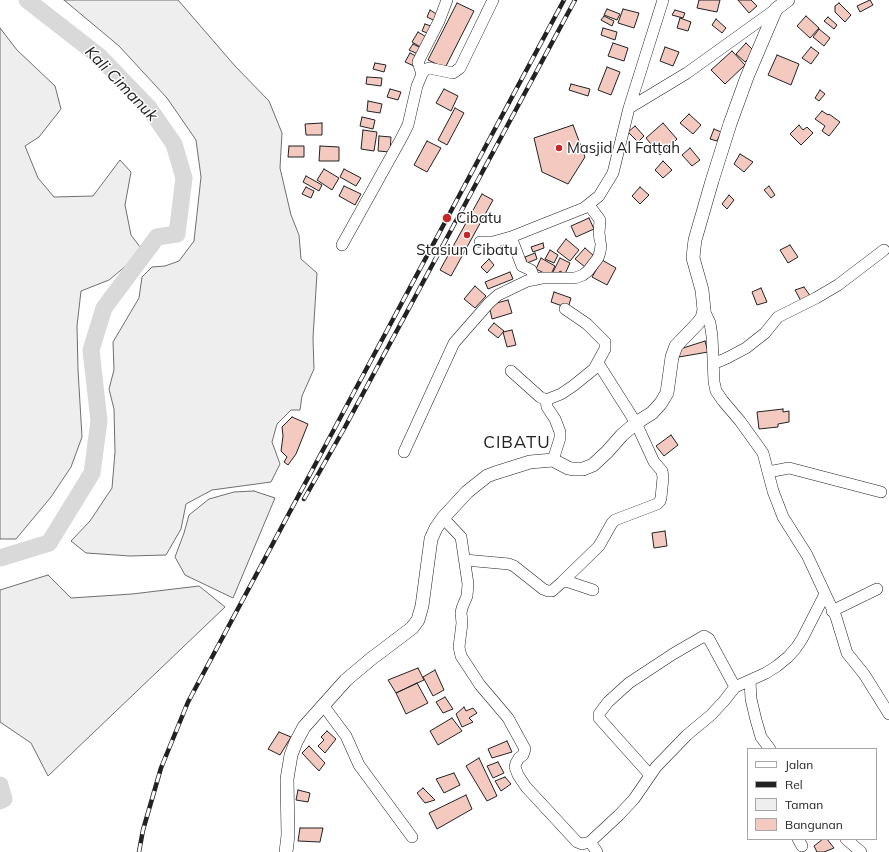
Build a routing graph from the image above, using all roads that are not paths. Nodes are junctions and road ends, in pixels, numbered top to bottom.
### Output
1 (447, 0) edge
2 (493, 0) edge
3 (663, 0) edge
4 (788, 0) edge
5 (776, 9) junction
6 (422, 74) junction
7 (629, 108) junction
8 (589, 205) junction
9 (511, 236) junction
10 (480, 242) dead end
11 (342, 245) dead end
12 (884, 250) dead end
13 (535, 280) junction
14 (565, 309) dead end
15 (704, 310) junction
16 (598, 363) junction
17 (713, 364) junction
18 (511, 371) dead end
19 (546, 400) junction
20 (636, 423) junction
21 (404, 452) dead end
22 (553, 460) junction
23 (768, 472) junction
24 (881, 492) dead end
25 (443, 518) junction
26 (465, 560) junction
27 (563, 581) junction
28 (877, 589) dead end
29 (593, 590) dead end
30 (825, 594) junction
31 (832, 611) junction
32 (750, 680) junction
33 (735, 687) junction
34 (323, 705) junction
35 (889, 714) edge
36 (769, 748) edge
37 (650, 775) junction
38 (412, 837) dead end
39 (847, 840) edge
40 (590, 842) junction
41 (286, 852) edge
42 (597, 852) edge
43 (861, 852) edge

1 - 6 street
2 - 6 street
3 - 7 street
4 - 5 main road
5 - 7 street
5 - 15 main road
6 - 11 street
7 - 8 street
8 - 9 street
8 - 13 street
9 - 10 street
9 - 13 street
12 - 17 street
13 - 21 street
14 - 16 street
15 - 17 street
15 - 20 main road
16 - 19 street
16 - 20 street
17 - 23 street
18 - 19 street
19 - 22 street
20 - 22 main road
20 - 27 street
22 - 25 main road
23 - 24 street
23 - 30 street
25 - 26 street
25 - 34 main road
26 - 27 street
26 - 40 street
27 - 29 street
28 - 31 street
30 - 31 street
30 - 32 street
31 - 35 street
32 - 33 street
32 - 36 street
33 - 37 street
33 - 37 street
34 - 38 street
34 - 41 main road
37 - 40 street
39 - 43 street
40 - 42 street

